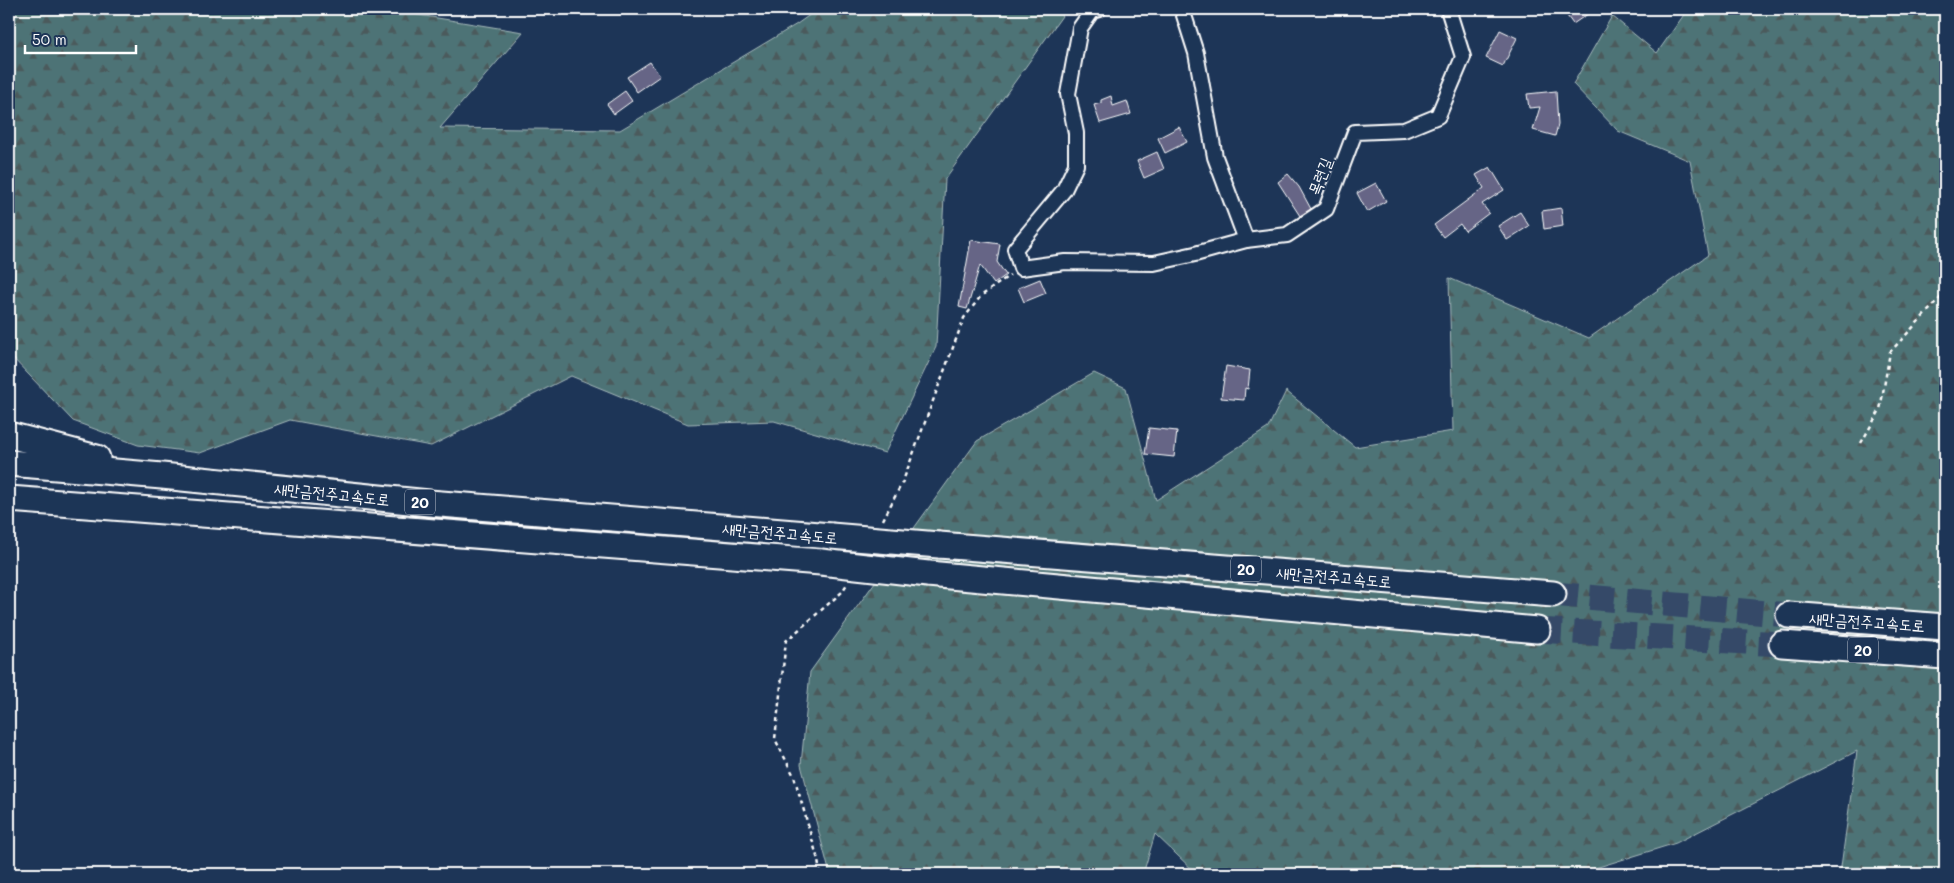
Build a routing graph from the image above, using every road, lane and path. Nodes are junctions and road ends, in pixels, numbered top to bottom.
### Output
1 (1099, 9) edge
2 (1182, 9) edge
3 (1448, 9) edge
4 (1246, 240) junction
5 (1945, 293) edge
6 (9, 435) edge
7 (1861, 443) dead end
8 (9, 463) edge
9 (162, 476) junction
10 (9, 499) edge
11 (1553, 594) tunnel mouth
12 (1789, 615) tunnel mouth
13 (1945, 627) edge
14 (1537, 630) tunnel mouth
15 (1782, 644) tunnel mouth
16 (1945, 656) edge

1 - 4 street, 목련길
2 - 4 street
3 - 4 street, 목련길
5 - 7 path
6 - 9 highway
8 - 9 highway, 새만금전주고속도로 / 20
9 - 11 highway, 새만금전주고속도로 / 20, bridge
10 - 14 highway, 새만금전주고속도로 / 20, bridge
12 - 13 highway, 새만금전주고속도로 / 20
15 - 16 highway, 새만금전주고속도로 / 20

